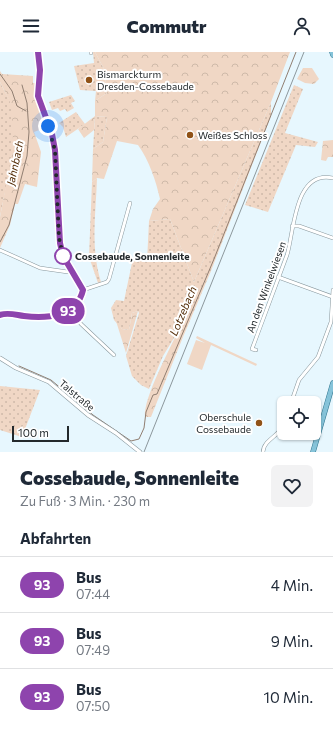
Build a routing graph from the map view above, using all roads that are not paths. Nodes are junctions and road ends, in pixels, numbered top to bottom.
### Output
1 (38, 52) edge
2 (332, 52) edge
3 (333, 55) edge
4 (333, 178) edge
5 (130, 203) dead end
6 (292, 226) junction
7 (333, 238) edge
8 (0, 250) edge
9 (72, 270) junction
10 (278, 277) junction
11 (83, 290) junction
12 (333, 290) edge
13 (332, 297) edge
14 (71, 310) junction
15 (0, 315) edge
16 (256, 350) dead end
17 (114, 355) dead end
18 (0, 358) edge
19 (333, 383) edge
20 (293, 396) edge
21 (277, 436) edge
22 (138, 451) edge
23 (263, 452) edge
24 (313, 452) edge

1 - 9 street
2 - 3 main road
4 - 6 street, An den Winkelwiesen
5 - 11 street
6 - 7 street
6 - 10 street, An den Winkelwiesen
8 - 9 street
9 - 11 street
10 - 13 street
10 - 16 street, An den Winkelwiesen
11 - 14 street
12 - 13 street
13 - 20 street
14 - 15 street
14 - 17 street
18 - 22 street, Talstraße
19 - 24 main road
21 - 23 street

